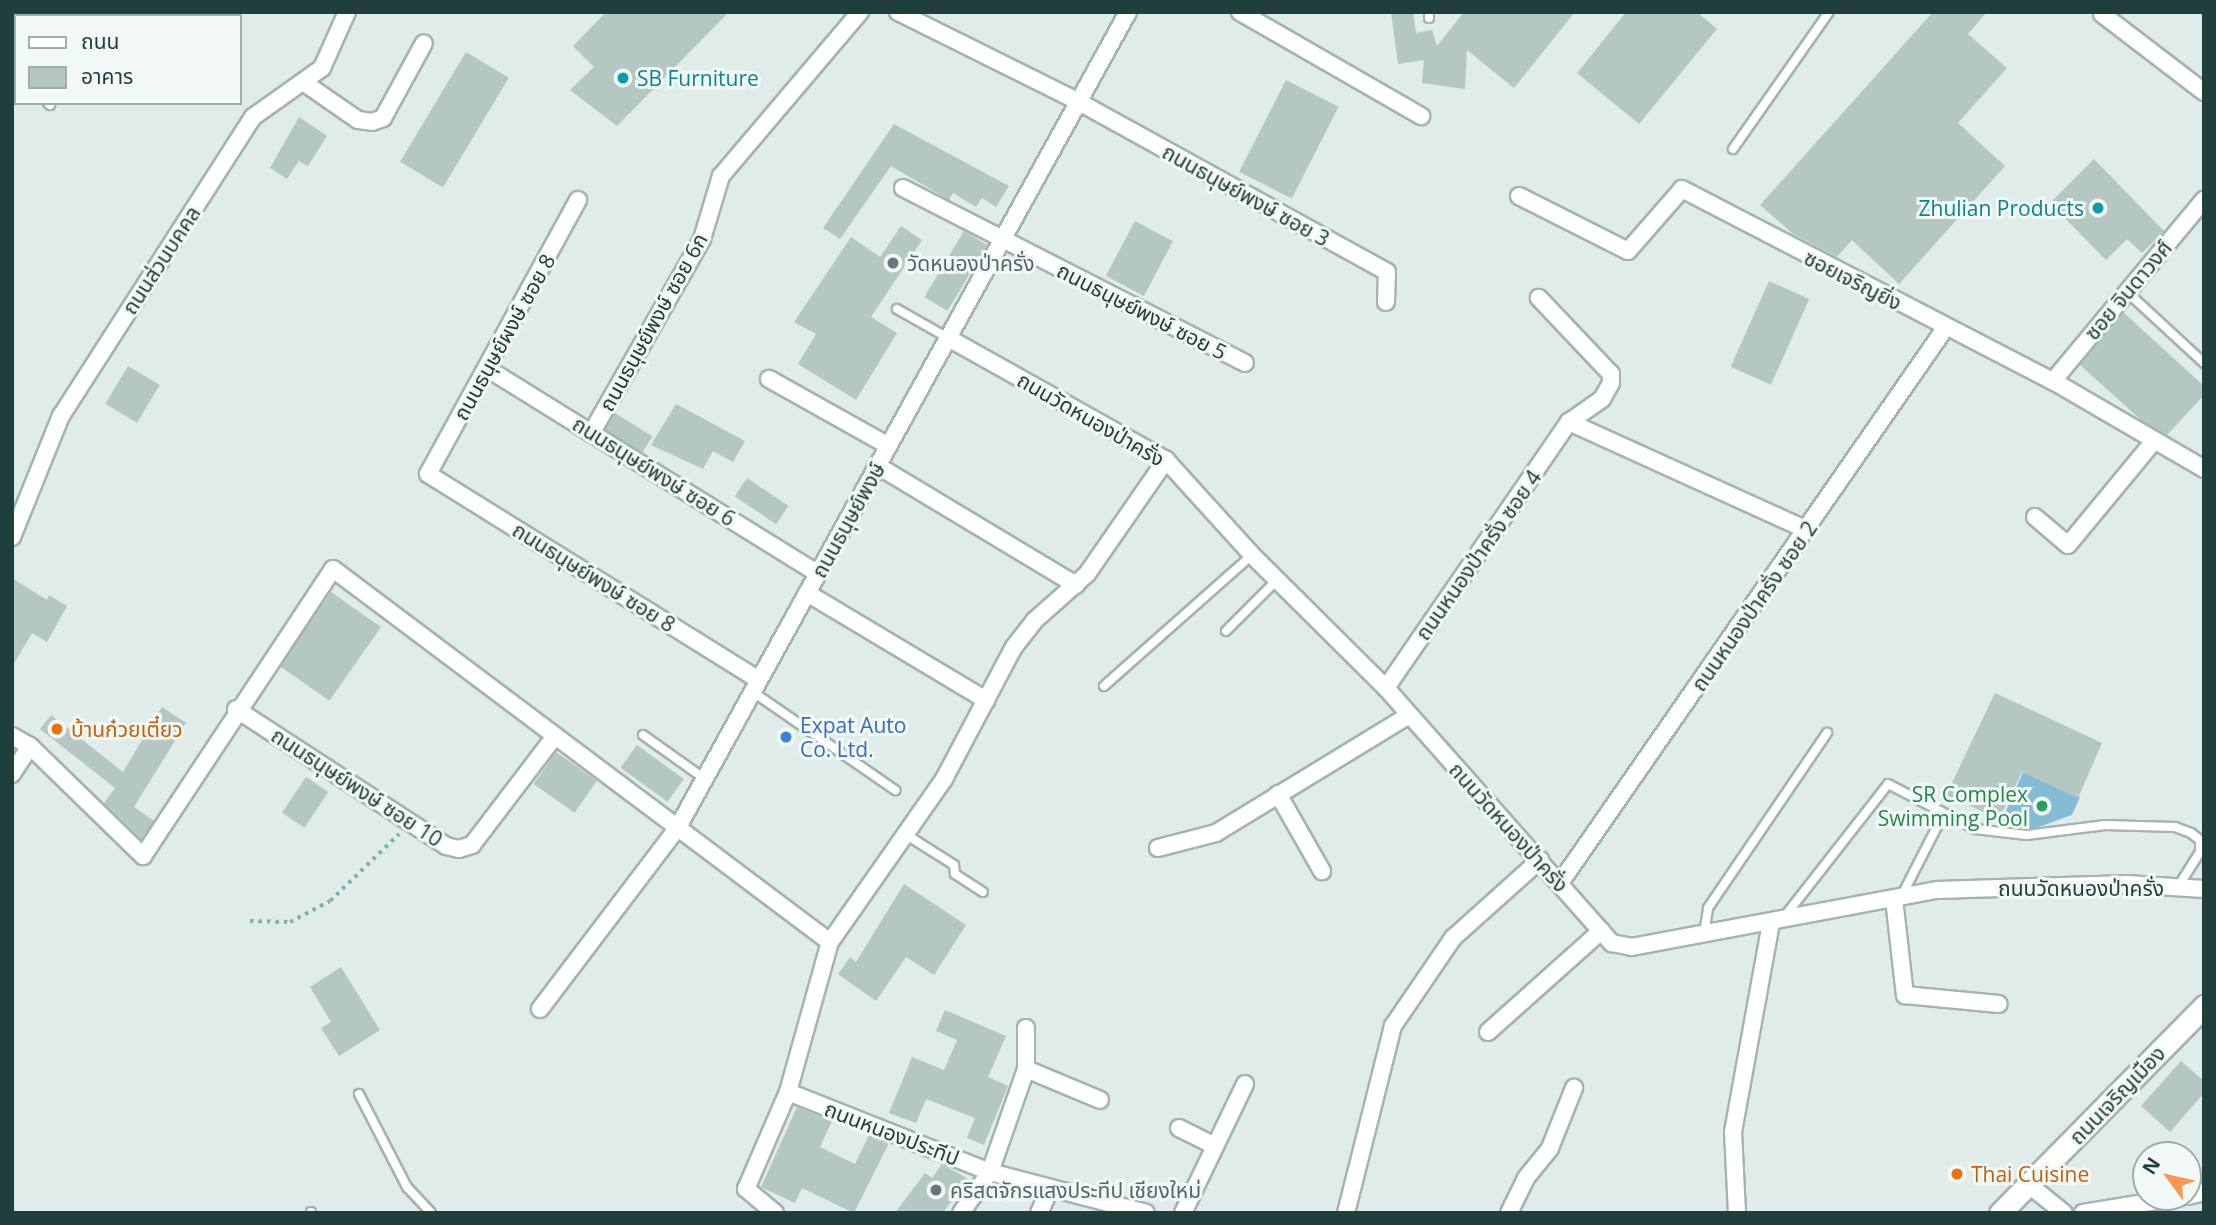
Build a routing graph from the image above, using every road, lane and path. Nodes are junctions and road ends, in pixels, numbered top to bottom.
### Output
1 (347, 12) edge
2 (860, 12) edge
3 (898, 12) edge
4 (1128, 12) edge
5 (1240, 12) edge
6 (1829, 12) edge
7 (2102, 13) edge
8 (424, 43) dead end
9 (303, 82) junction
10 (2204, 92) edge
11 (1079, 102) junction
12 (1421, 116) dead end
13 (1733, 149) dead end
14 (902, 188) dead end
15 (1519, 196) dead end
16 (2204, 200) edge
17 (578, 201) dead end
18 (1002, 242) junction
19 (2127, 292) junction
20 (1539, 298) dead end
21 (1386, 302) dead end
22 (897, 309) dead end
23 (1946, 327) junction
24 (948, 338) junction
25 (1245, 363) dead end
26 (2204, 363) edge
27 (488, 369) junction
28 (769, 379) dead end
29 (2053, 381) junction
30 (1569, 422) junction
31 (592, 432) junction
32 (2155, 440) junction
33 (889, 446) junction
34 (1166, 460) junction
35 (878, 466) junction
36 (2204, 469) edge
37 (429, 474) joint
38 (2035, 517) dead end
39 (1807, 530) junction
40 (12, 537) edge
41 (1251, 555) junction
42 (818, 574) junction
43 (1277, 580) junction
44 (1076, 585) junction
45 (807, 593) junction
46 (1226, 631) dead end
47 (756, 686) junction
48 (1104, 686) dead end
49 (1386, 688) junction
50 (986, 699) junction
51 (236, 709) junction
52 (1409, 715) junction
53 (1827, 733) dead end
54 (643, 735) dead end
55 (12, 736) edge
56 (555, 736) junction
57 (30, 746) junction
58 (12, 774) edge
59 (705, 779) junction
60 (895, 790) dead end
61 (1278, 794) junction
62 (1943, 815) junction
63 (409, 822) junction
64 (678, 827) junction
65 (905, 834) junction
66 (1158, 848) dead end
67 (1541, 860) junction
68 (1322, 871) dead end
69 (1560, 883) junction
70 (2178, 887) junction
71 (2204, 888) edge
72 (983, 892) dead end
73 (1898, 898) junction
74 (250, 921) dead end
75 (1776, 922) junction
76 (1601, 930) junction
77 (1704, 934) junction
78 (830, 942) junction
79 (1999, 1004) dead end
80 (2204, 1006) edge
81 (540, 1009) dead end
82 (1026, 1028) dead end
83 (1488, 1032) dead end
84 (1026, 1069) junction
85 (1245, 1084) dead end
86 (1574, 1087) dead end
87 (788, 1092) junction
88 (359, 1094) dead end
89 (1100, 1100) dead end
90 (1180, 1128) dead end
91 (1214, 1146) junction
92 (990, 1171) junction
93 (2028, 1184) junction
94 (1051, 1189) junction
95 (2132, 1205) edge
96 (431, 1213) edge
97 (775, 1213) edge
98 (961, 1213) edge
99 (1039, 1213) edge
100 (1146, 1213) edge
101 (1183, 1213) edge
102 (1346, 1213) edge
103 (1509, 1213) edge
104 (1737, 1213) edge
105 (2000, 1213) edge
106 (2064, 1213) edge
107 (2083, 1213) edge

1 - 9 street, ถนนส่วนบคคล
2 - 31 street, ถนนธนุษย์พงษ์ ซอย 6ก
3 - 11 street
4 - 11 street, ถนนธนุษย์พงษ์
5 - 12 street
6 - 13 lane
7 - 10 street
8 - 9 street
9 - 40 street, ถนนส่วนบคคล
11 - 18 street, ถนนธนุษย์พงษ์
11 - 21 street, ถนนธนุษย์พงษ์ ซอย 3
14 - 18 street, ถนนธนุษย์พงษ์ ซอย 5
15 - 23 street, ซอยเจริญยิ่ง
16 - 19 street, ซอย จินดาวงศ์
17 - 27 street, ถนนธนุษย์ผงษ์ ซอย 8
18 - 24 street, ถนนธนุษย์พงษ์
18 - 25 street, ถนนธนุษย์พงษ์ ซอย 5
19 - 26 lane
19 - 29 street, ซอย จินดาวงศ์
20 - 30 street, ถนนหนองป่าครั่ง ซอย 4
22 - 24 lane
23 - 29 street, ซอยเจริญยิ่ง
23 - 39 street, ถนนหนองป่าครั่ง ซอย 2
24 - 33 street, ถนนธนุษย์พงษ์
24 - 34 street, ถนนวัดหนองป่าครั่ง
27 - 31 street, ถนนธนุษย์พงษ์ ซอย 6
27 - 37 street, ถนนธนุษย์ผงษ์ ซอย 8
28 - 33 street
29 - 32 street, ซอยเจริญยิ่ง
30 - 39 street
30 - 49 street, ถนนหนองป่าครั่ง ซอย 4
31 - 42 street, ถนนธนุษย์พงษ์ ซอย 6
32 - 36 street, ซอยเจริญยิ่ง
32 - 38 street
33 - 35 street, ถนนธนุษย์พงษ์
34 - 41 street, ถนนวัดหนองป่าครั่ง
34 - 44 street
35 - 42 street, ถนนธนุษย์พงษ์
35 - 44 street
37 - 47 street, ถนนธนุษย์พงษ์ ซอย 8
39 - 69 street, ถนนหนองป่าครั่ง ซอย 2
41 - 43 street, ถนนวัดหนองป่าครั่ง
41 - 48 lane
42 - 45 street, ถนนธนุษย์พงษ์
43 - 46 lane
43 - 49 street, ถนนวัดหนองป่าครั่ง
44 - 50 street
45 - 47 street, ถนนธนุษย์พงษ์
45 - 50 street
47 - 59 street, ถนนธนุษย์พงษ์
47 - 60 lane
49 - 52 street, ถนนวัดหนองป่าครั่ง
50 - 65 street
51 - 56 street
51 - 57 street
51 - 63 street, ถนนธนุษย์พงษ์ ซอย 10
52 - 61 street
52 - 67 street, ถนนวัดหนองป่าครั่ง
53 - 77 lane
54 - 59 lane
55 - 57 street
56 - 63 street, ถนนธนุษย์พงษ์ ซอย 10
56 - 64 street
57 - 58 street
59 - 64 street, ถนนธนุษย์พงษ์
61 - 66 street
61 - 68 street
62 - 70 lane
62 - 73 lane
62 - 75 lane
63 - 74 path
64 - 78 street
64 - 81 street, ถนนธนุษย์พงษ์
65 - 72 lane
65 - 78 street
67 - 69 street, ถนนวัดหนองป่าครั่ง
67 - 102 street
69 - 76 street, ถนนวัดหนองป่าครั่ง
70 - 71 street, ถนนวัดหนองป่าครั่ง
70 - 73 street, ถนนวัดหนองป่าครั่ง
73 - 75 street, ถนนวัดหนองป่าครั่ง
73 - 79 street
75 - 77 street, ถนนวัดหนองป่าครั่ง
75 - 104 street
76 - 77 street, ถนนวัดหนองป่าครั่ง
76 - 83 street
78 - 87 street
80 - 93 main road, ถนนเจริญเมือง
82 - 84 street
84 - 89 street
84 - 92 street
85 - 91 street
86 - 103 street
87 - 92 street, ถนนหนองประทีป
87 - 97 street
88 - 96 lane
90 - 91 street
91 - 101 street
92 - 94 street, ถนนหนองประทีป
92 - 98 street
93 - 105 main road, ถนนเจริญเมือง
93 - 106 street
94 - 99 street
94 - 100 street, ถนนหนองประทีป
95 - 107 street

